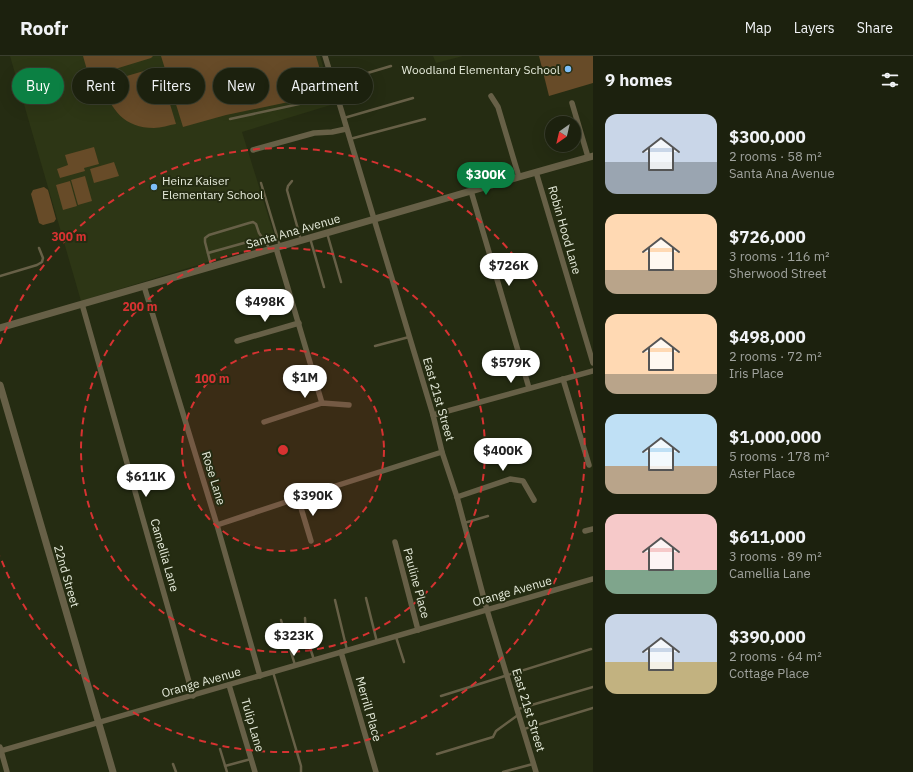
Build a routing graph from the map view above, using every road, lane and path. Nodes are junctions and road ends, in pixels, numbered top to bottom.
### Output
1 (325, 56) edge
2 (391, 66) dead end
3 (329, 68) edge
4 (373, 71) edge
5 (491, 96) dead end
6 (413, 98) dead end
7 (572, 103) dead end
8 (299, 104) edge
9 (339, 104) edge
10 (344, 118) junction
11 (230, 119) dead end
12 (425, 119) dead end
13 (346, 129) junction
14 (350, 140) junction
15 (253, 150) dead end
16 (591, 156) edge
17 (536, 172) junction
18 (519, 176) junction
19 (292, 181) dead end
20 (261, 183) dead end
21 (471, 191) junction
22 (374, 219) junction
23 (326, 233) junction
24 (262, 238) junction
25 (310, 238) junction
26 (302, 240) junction
27 (39, 248) dead end
28 (275, 248) junction
29 (208, 253) junction
30 (211, 267) junction
31 (0, 276) edge
32 (341, 282) dead end
33 (144, 286) junction
34 (324, 287) dead end
35 (82, 304) junction
36 (298, 322) junction
37 (0, 328) edge
38 (409, 337) junction
39 (237, 340) dead end
40 (375, 346) dead end
41 (593, 363) edge
42 (593, 371) edge
43 (563, 379) junction
44 (0, 386) edge
45 (530, 388) junction
46 (322, 403) junction
47 (349, 405) dead end
48 (433, 415) junction
49 (264, 422) dead end
50 (442, 452) junction
51 (589, 465) dead end
52 (457, 497) junction
53 (298, 498) junction
54 (534, 500) dead end
55 (488, 516) dead end
56 (464, 523) junction
57 (217, 525) junction
58 (593, 528) edge
59 (585, 531) dead end
60 (310, 540) dead end
61 (395, 542) dead end
62 (593, 579) edge
63 (366, 598) dead end
64 (335, 600) dead end
65 (487, 610) junction
66 (305, 618) dead end
67 (281, 620) dead end
68 (418, 630) junction
69 (396, 636) junction
70 (377, 642) junction
71 (591, 649) dead end
72 (344, 652) junction
73 (314, 660) junction
74 (404, 662) dead end
75 (295, 666) junction
76 (273, 672) junction
77 (260, 676) junction
78 (507, 676) junction
79 (229, 685) junction
80 (593, 687) edge
81 (193, 696) junction
82 (441, 696) dead end
83 (593, 708) edge
84 (518, 712) junction
85 (99, 723) junction
86 (523, 730) junction
87 (0, 750) edge
88 (220, 750) dead end
89 (437, 754) dead end
90 (251, 759) junction
91 (173, 764) dead end
92 (534, 764) junction
93 (225, 766) junction
94 (7, 772) edge
95 (113, 772) edge
96 (176, 772) edge
97 (227, 772) edge
98 (255, 772) edge
99 (301, 772) edge
100 (376, 772) edge
101 (503, 772) edge
102 (536, 772) edge

1 - 3 street, East 21st Street
2 - 4 lane
5 - 18 street
6 - 10 lane
7 - 16 street
8 - 11 lane
9 - 10 street, East 21st Street
10 - 13 street, East 21st Street
12 - 14 lane
13 - 14 street, East 21st Street
13 - 15 street
14 - 22 street, East 21st Street
16 - 17 street, Santa Ana Avenue
17 - 18 street, Santa Ana Avenue
17 - 41 street, Robin Hood Lane
18 - 21 street, Santa Ana Avenue
19 - 26 lane
20 - 28 lane
21 - 22 street, Santa Ana Avenue
21 - 45 street
22 - 23 street, Santa Ana Avenue
22 - 38 street, East 21st Street
23 - 25 street, Santa Ana Avenue
23 - 32 lane
24 - 28 lane
24 - 29 lane
24 - 29 lane
25 - 26 street, Santa Ana Avenue
25 - 34 lane
26 - 28 street, Santa Ana Avenue
27 - 31 lane
28 - 30 street, Santa Ana Avenue
28 - 36 street
29 - 30 lane
30 - 33 street, Santa Ana Avenue
33 - 35 street, Santa Ana Avenue
33 - 57 street, Rose Lane
35 - 37 street, Santa Ana Avenue
35 - 81 street, Camellia Lane
36 - 39 street
36 - 46 street
38 - 40 lane
38 - 48 street, East 21st Street
42 - 43 street
43 - 45 street
43 - 51 street
44 - 85 street, 22nd Street
45 - 48 street
46 - 47 street
46 - 49 street
48 - 50 street, East 21st Street
50 - 52 street, East 21st Street
50 - 53 street
52 - 54 street
52 - 56 street, East 21st Street
53 - 57 street
53 - 60 street
55 - 56 lane
56 - 65 street, East 21st Street
57 - 77 street, Rose Lane
58 - 59 street
61 - 68 street, Pauline Place
62 - 65 street, Orange Avenue
63 - 70 lane
64 - 72 lane
65 - 68 street, Orange Avenue
65 - 78 street, East 21st Street
66 - 73 lane
67 - 75 lane
68 - 69 street, Orange Avenue
69 - 70 street, Orange Avenue
69 - 74 lane
70 - 72 street, Orange Avenue
71 - 78 lane
72 - 73 street, Orange Avenue
72 - 100 street, Merrill Place
73 - 75 street, Orange Avenue
75 - 76 street, Orange Avenue
76 - 77 street, Orange Avenue
76 - 99 lane
77 - 79 street, Orange Avenue
78 - 82 lane
78 - 84 street, East 21st Street
79 - 81 street, Orange Avenue
79 - 90 street, Tulip Lane
80 - 84 lane
81 - 85 street, Orange Avenue
83 - 86 lane
84 - 86 street, East 21st Street
84 - 89 lane
85 - 87 street, Orange Avenue
85 - 95 street, 22nd Street
86 - 92 street, East 21st Street
87 - 94 street
88 - 93 lane
90 - 93 lane
90 - 98 street, Tulip Lane
91 - 96 lane
92 - 101 lane
92 - 102 street, East 21st Street
93 - 97 lane

